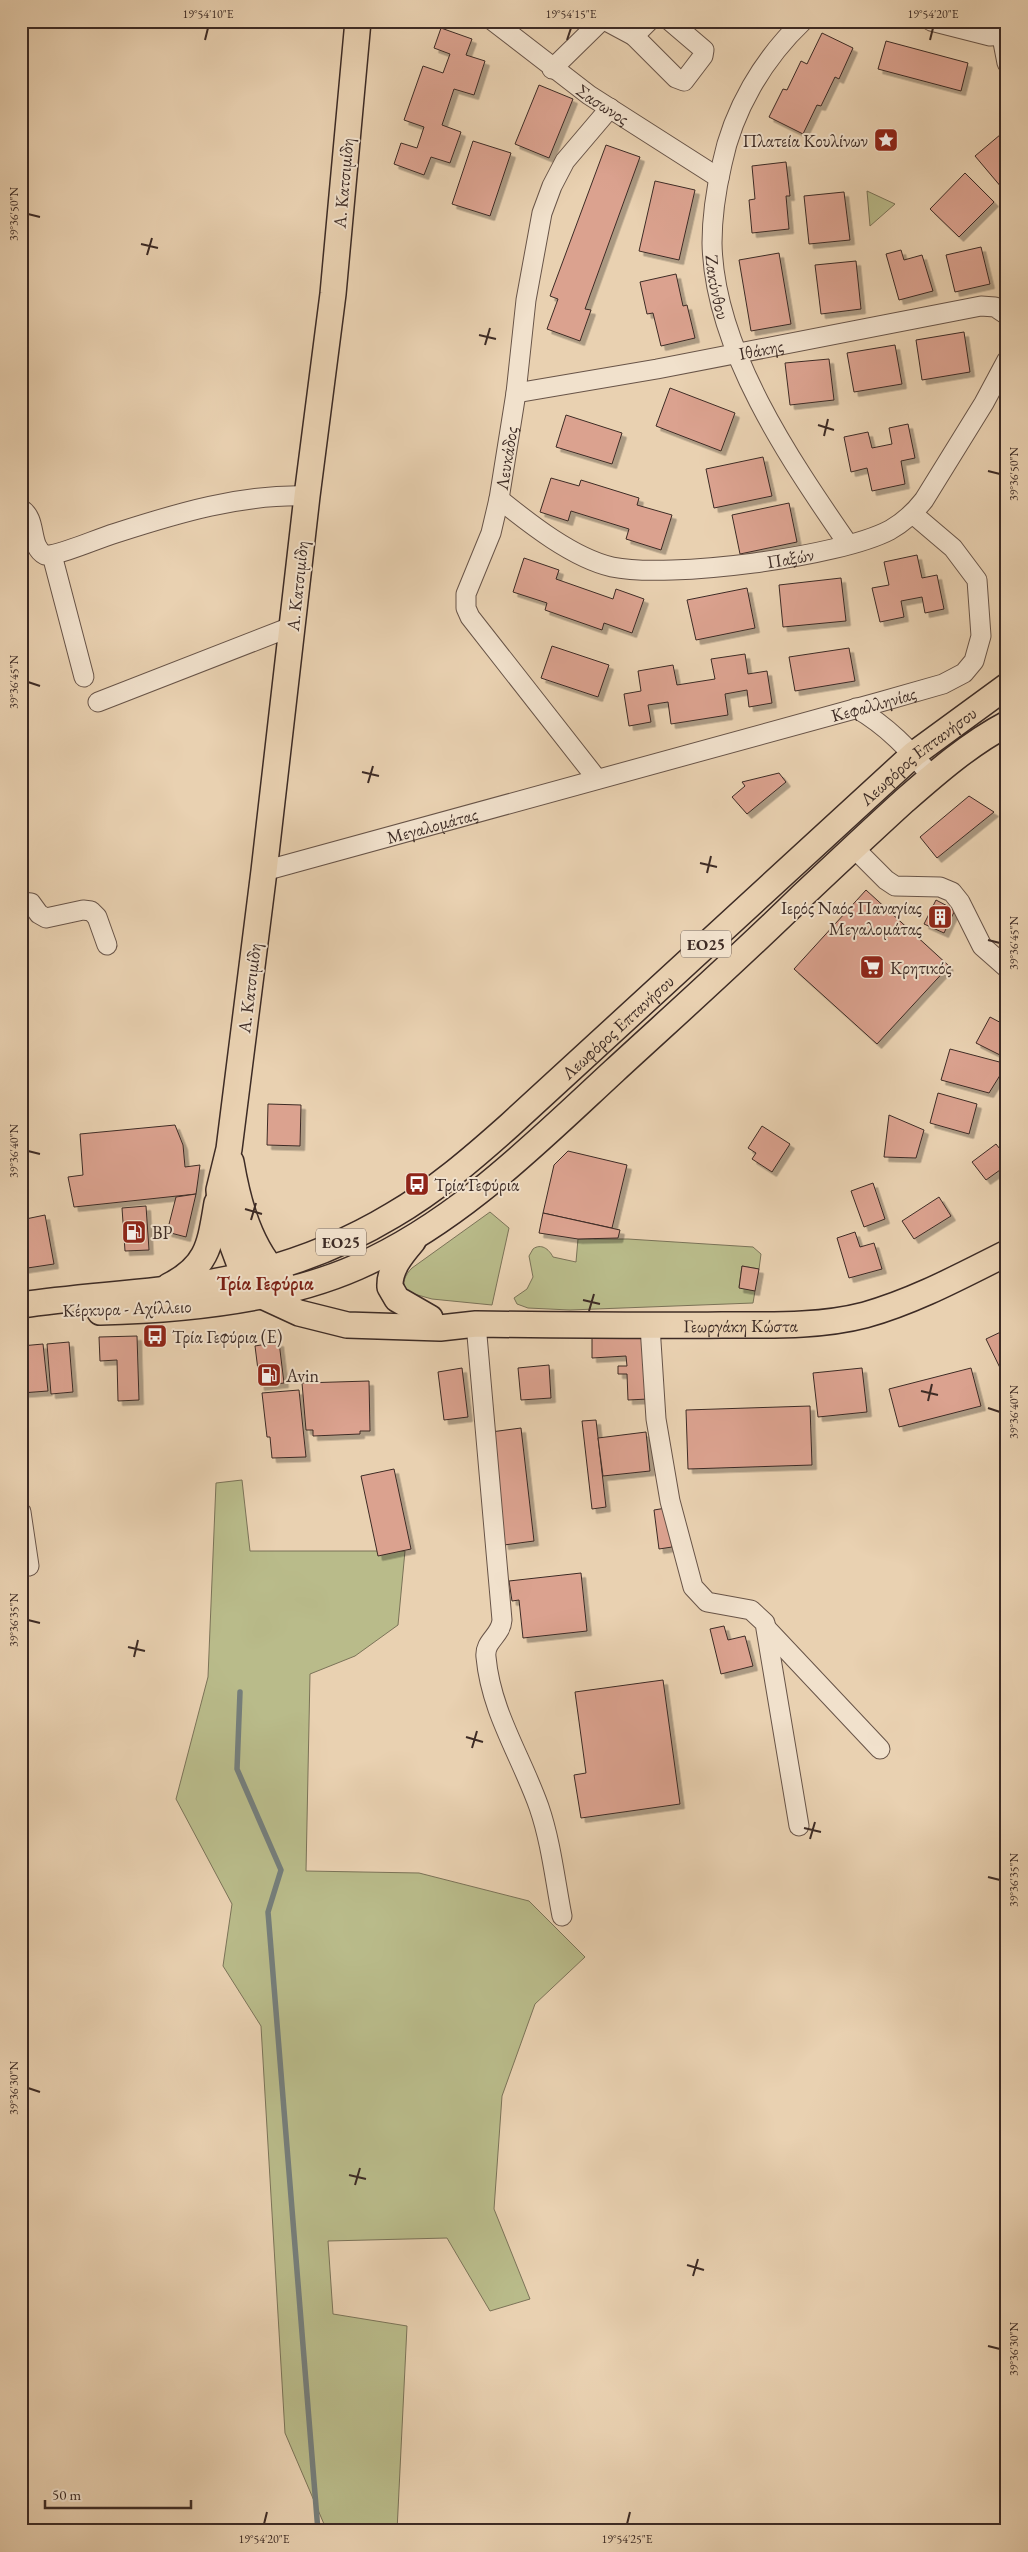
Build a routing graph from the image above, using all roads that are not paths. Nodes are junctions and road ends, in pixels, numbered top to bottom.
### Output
1 (358, 21) edge
2 (493, 21) edge
3 (601, 21) edge
4 (606, 21) edge
5 (649, 21) edge
6 (670, 21) edge
7 (803, 21) edge
8 (931, 21) edge
9 (634, 36) junction
10 (1004, 36) edge
11 (1007, 63) edge
12 (552, 68) junction
13 (610, 108) junction
14 (719, 178) junction
15 (1005, 314) edge
16 (737, 353) junction
17 (1007, 360) edge
18 (516, 394) junction
19 (307, 496) junction
20 (498, 499) junction
21 (21, 509) edge
22 (913, 514) junction
23 (848, 544) junction
24 (52, 554) junction
25 (293, 626) junction
26 (84, 677) dead end
27 (1007, 686) edge
28 (98, 702) dead end
29 (856, 708) junction
30 (1007, 724) edge
31 (914, 754) junction
32 (932, 777) junction
33 (598, 779) junction
34 (853, 847) junction
35 (264, 871) junction
36 (21, 902) edge
37 (107, 944) dead end
38 (1007, 968) edge
39 (229, 1149) junction
40 (219, 1190) junction
41 (428, 1228) junction
42 (1007, 1253) edge
43 (264, 1258) junction
44 (244, 1276) junction
45 (290, 1288) junction
46 (160, 1290) junction
47 (260, 1295) junction
48 (21, 1306) edge
49 (430, 1318) junction
50 (468, 1324) junction
51 (650, 1326) junction
52 (21, 1515) edge
53 (29, 1566) dead end
54 (767, 1629) junction
55 (880, 1749) dead end
56 (799, 1826) dead end
57 (562, 1916) dead end

1 - 19 main road, Α. Κατσιμίδη
2 - 12 street, Σασωνος
3 - 12 street
4 - 9 street
5 - 9 street
6 - 9 street
7 - 14 street, Ζακύνθου
8 - 10 street
10 - 11 street
12 - 13 street, Σασωνος
13 - 14 street, Σασωνος
13 - 18 street, Λευκάδος
14 - 16 street, Ζακύνθου
15 - 16 street, Ιθάκης
16 - 18 street, Ιθάκης
16 - 23 street, Ζακύνθου
17 - 22 street, Παξών
18 - 20 street, Λευκάδος
19 - 24 street
19 - 25 main road, Α. Κατσιμίδη
20 - 23 street, Παξών
20 - 33 street, Λευκάδος
21 - 24 street
22 - 23 street, Παξών
22 - 29 street, Κεφαλληνίας
24 - 26 street
25 - 28 street
25 - 35 main road, Α. Κατσιμίδη
27 - 31 main road, Λεωφόρος Επτανήσου / ΕΟ25
29 - 31 street
29 - 33 street, Κεφαλληνίας
30 - 32 main road, Λεωφόρος Επτανήσου / ΕΟ25
31 - 32 street
31 - 43 main road, Λεωφόρος Επτανήσου / ΕΟ25
32 - 34 main road, Λεωφόρος Επτανήσου / ΕΟ25
33 - 35 street, Μεγαλομάτας
34 - 38 street
34 - 41 main road, Λεωφόρος Επτανήσου / ΕΟ25
35 - 39 main road, Α. Κατσιμίδη
36 - 37 street
39 - 40 main road, Α. Κατσιμίδη
39 - 43 main road, Α. Κατσιμίδη
40 - 44 main road, Α. Κατσιμίδη
40 - 46 main road
41 - 45 main road, Λεωφόρος Επτανήσου / ΕΟ25
41 - 49 main road
42 - 51 main road, Γεωργάκη Κώστα
43 - 44 main road, Κέρκυρα - Αχίλλειο / ΕΟ25
43 - 45 main road, Α. Κατσιμίδη
44 - 46 main road, Κέρκυρα - Αχίλλειο / ΕΟ25
44 - 47 main road, Α. Κατσιμίδη
45 - 47 main road, Κέρκυρα - Αχίλλειο / ΕΟ25
45 - 49 main road, Γεωργάκη Κώστα
46 - 48 main road, Κέρκυρα - Αχίλλειο / ΕΟ25
47 - 48 main road, Κέρκυρα - Αχίλλειο / ΕΟ25
47 - 50 main road, Γεωργάκη Κώστα
49 - 50 main road, Γεωργάκη Κώστα
50 - 51 main road, Γεωργάκη Κώστα
50 - 57 street
51 - 54 street
52 - 53 street
54 - 55 street
54 - 56 street

